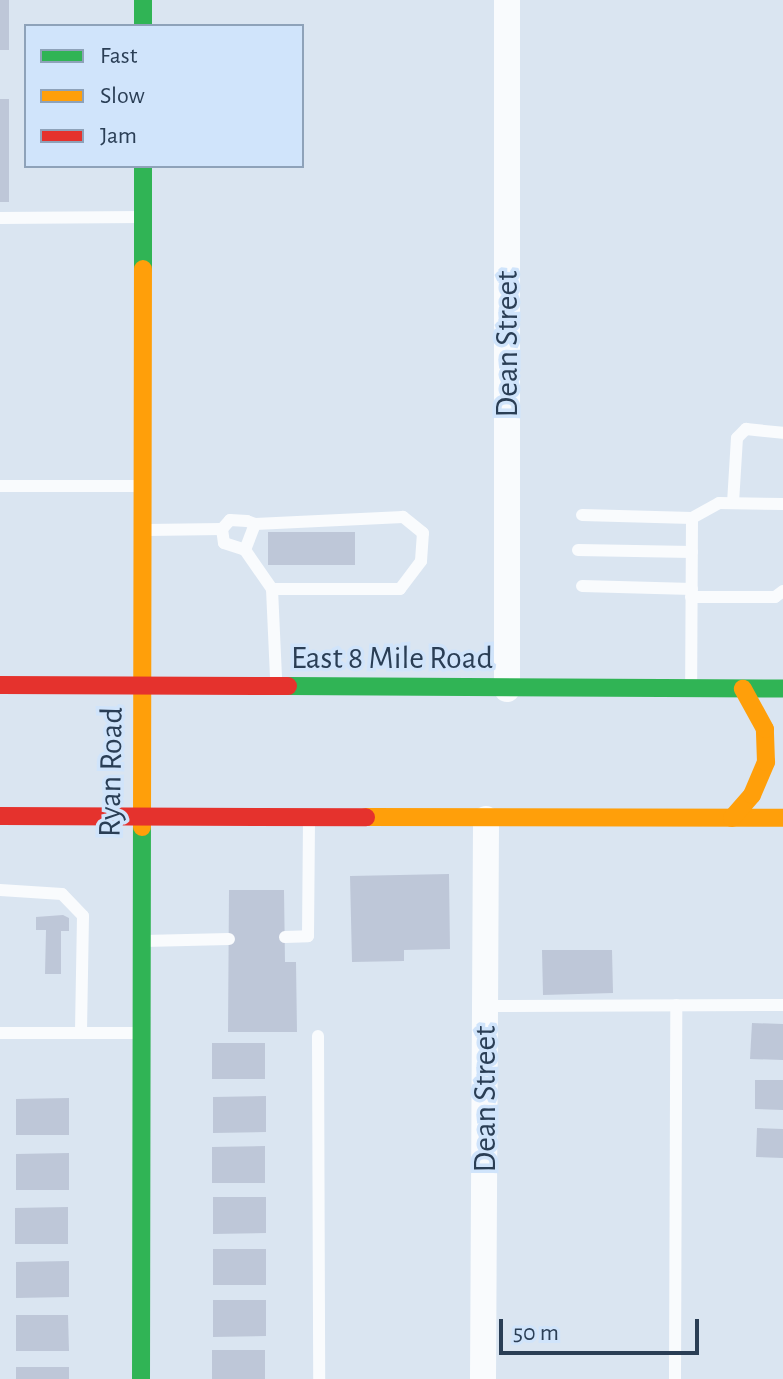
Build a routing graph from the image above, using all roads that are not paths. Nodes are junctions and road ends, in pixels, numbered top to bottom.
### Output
1 (143, 0) edge
2 (507, 0) edge
3 (143, 24) edge
4 (143, 168) edge
5 (143, 217) junction
6 (0, 218) edge
7 (783, 433) edge
8 (0, 486) edge
9 (144, 486) junction
10 (733, 503) junction
11 (783, 504) edge
12 (582, 515) dead end
13 (692, 518) junction
14 (255, 524) junction
15 (222, 529) junction
16 (144, 530) junction
17 (245, 550) junction
18 (578, 550) dead end
19 (692, 552) junction
20 (582, 586) dead end
21 (272, 589) junction
22 (783, 591) edge
23 (691, 593) junction
24 (0, 685) edge
25 (142, 687) junction
26 (276, 688) junction
27 (507, 689) junction
28 (691, 689) junction
29 (743, 689) junction
30 (783, 689) edge
31 (0, 816) edge
32 (140, 818) junction
33 (309, 818) junction
34 (732, 818) junction
35 (783, 818) edge
36 (486, 819) junction
37 (0, 890) edge
38 (285, 937) dead end
39 (229, 939) dead end
40 (141, 942) junction
41 (676, 1005) junction
42 (783, 1005) edge
43 (485, 1006) junction
44 (0, 1033) edge
45 (81, 1033) junction
46 (141, 1033) junction
47 (318, 1036) dead end
48 (141, 1379) edge
49 (319, 1379) edge
50 (483, 1379) edge
51 (675, 1379) edge

1 - 3 main road
2 - 27 street, Dean Street
4 - 5 main road, Ryan Road
5 - 6 lane
5 - 9 main road, Ryan Road
7 - 10 lane
8 - 9 lane
9 - 16 main road, Ryan Road
10 - 11 lane
10 - 13 lane
12 - 13 lane
13 - 19 lane
14 - 15 lane
14 - 17 lane
14 - 21 lane
15 - 16 lane
15 - 17 lane
16 - 25 main road, Ryan Road
17 - 21 lane
18 - 19 lane
19 - 23 lane
20 - 23 lane
21 - 26 lane
22 - 23 lane
23 - 28 lane
24 - 25 main road, East 8 Mile Road
25 - 26 main road, East 8 Mile Road
25 - 32 main road, Ryan Road
26 - 27 main road, East 8 Mile Road
27 - 28 main road, East 8 Mile Road
28 - 29 main road, East 8 Mile Road
29 - 30 main road, East 8 Mile Road
29 - 34 main road
31 - 32 main road
32 - 33 main road
32 - 40 main road, Ryan Road
33 - 36 main road
33 - 38 lane
34 - 35 main road
34 - 36 main road
36 - 43 street, Dean Street
37 - 45 lane
39 - 40 lane
40 - 46 main road, Ryan Road
41 - 42 lane
41 - 43 lane
41 - 51 lane
43 - 50 street, Dean Street
44 - 45 lane
45 - 46 lane
46 - 48 main road, Ryan Road
47 - 49 lane

